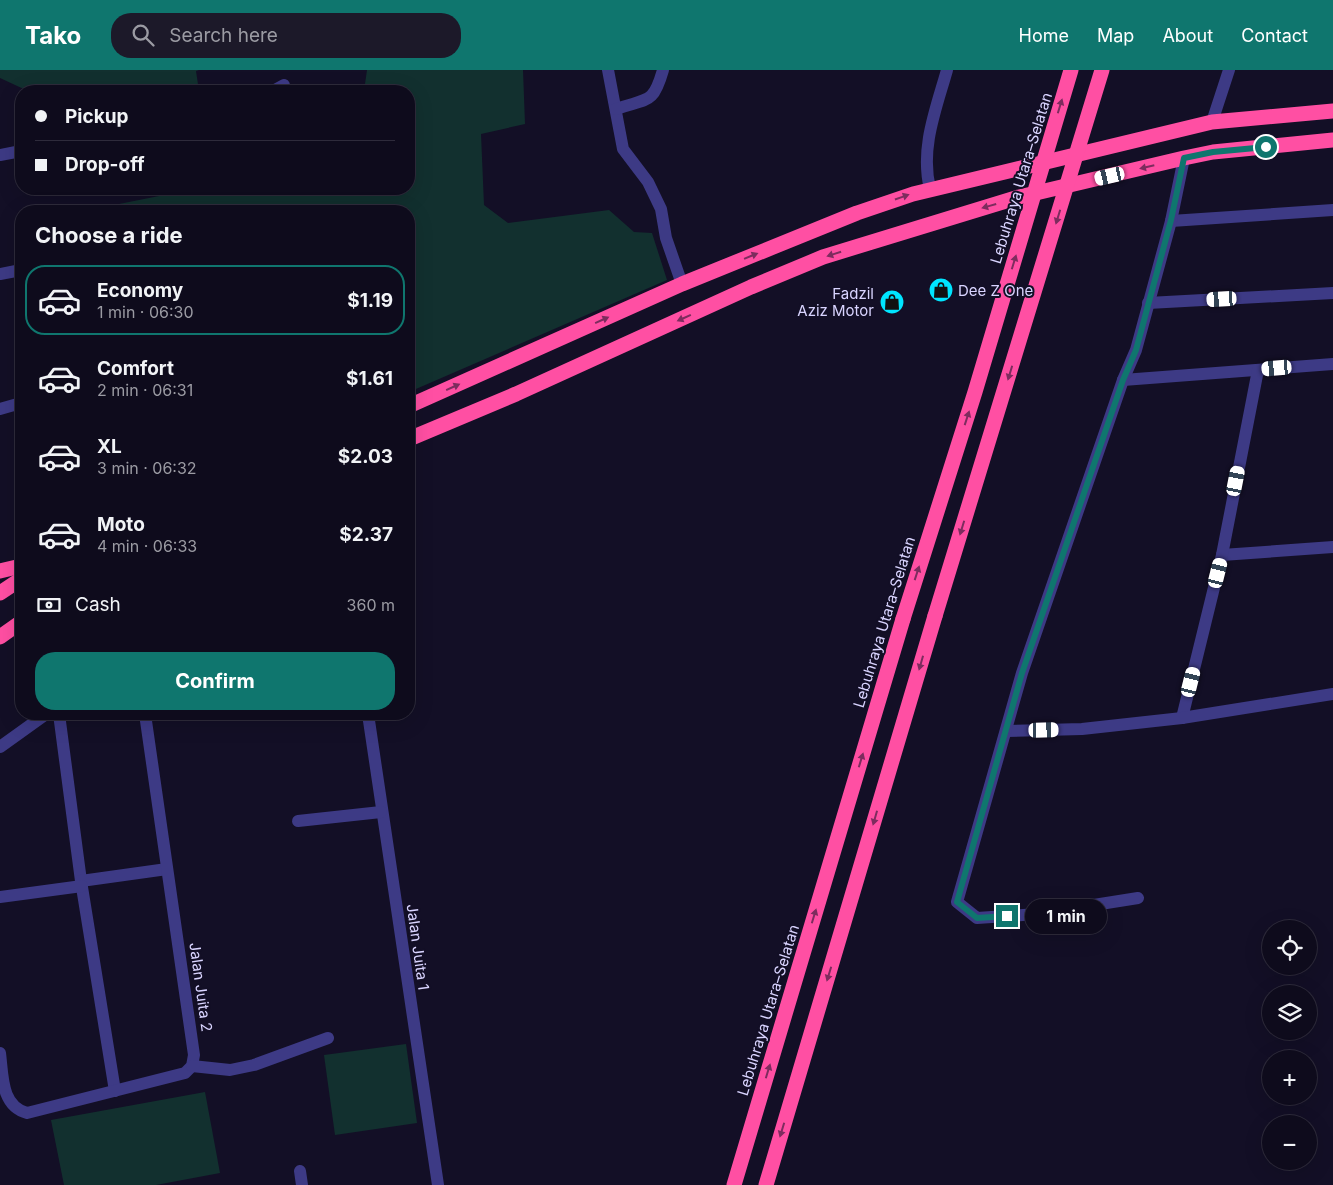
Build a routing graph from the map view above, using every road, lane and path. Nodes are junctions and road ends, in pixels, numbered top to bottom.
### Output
1 (608, 70) edge
2 (663, 70) edge
3 (947, 70) edge
4 (1071, 70) edge
5 (1102, 70) edge
6 (1229, 70) edge
7 (616, 109) junction
8 (1333, 110) edge
9 (1212, 122) junction
10 (1333, 140) edge
11 (15, 152) edge
12 (0, 155) edge
13 (1184, 158) junction
14 (930, 189) junction
15 (1333, 210) edge
16 (1171, 220) junction
17 (15, 271) edge
18 (0, 274) edge
19 (682, 284) junction
20 (1333, 293) edge
21 (1148, 303) junction
22 (1333, 364) edge
23 (1258, 370) junction
24 (1123, 380) junction
25 (415, 403) edge
26 (15, 405) edge
27 (0, 409) edge
28 (415, 436) edge
29 (1333, 548) edge
30 (1222, 555) junction
31 (15, 567) edge
32 (0, 571) edge
33 (15, 583) edge
34 (0, 592) edge
35 (15, 626) edge
36 (0, 637) edge
37 (1333, 694) edge
38 (1182, 718) junction
39 (37, 720) edge
40 (60, 720) edge
41 (146, 720) edge
42 (369, 720) edge
43 (1006, 732) junction
44 (0, 746) edge
45 (381, 812) junction
46 (298, 821) dead end
47 (167, 868) junction
48 (81, 884) junction
49 (0, 897) edge
50 (1138, 898) dead end
51 (328, 1038) dead end
52 (0, 1053) edge
53 (192, 1066) junction
54 (115, 1091) junction
55 (300, 1171) dead end
56 (302, 1185) edge
57 (438, 1185) edge
58 (734, 1185) edge
59 (766, 1185) edge

1 - 7 street
2 - 7 street
3 - 14 street
58 -> 4 highway, Lebuhraya Utara–Selatan, bridge
5 -> 59 highway, bridge
6 - 9 street
7 - 19 street
8 - 9 highway
9 - 14 highway
10 - 13 highway
11 - 12 street
13 - 16 street
13 -> 28 highway
19 -> 14 highway
15 - 16 street
16 - 21 street
17 - 18 street
25 -> 19 highway
20 - 21 street
21 - 24 street
22 - 23 street
23 - 24 street
23 - 30 street
24 - 43 street
26 - 27 street
29 - 30 street
30 - 38 street
31 - 32 highway
33 - 34 highway
35 - 36 highway
37 - 38 street
38 - 43 street
39 - 44 street
40 - 48 street
41 - 47 street, Jalan Juita 2
42 - 45 street, Jalan Juita 1
43 - 50 street
45 - 46 street
45 - 57 street, Jalan Juita 1
47 - 48 street
47 - 53 street, Jalan Juita 2
48 - 49 street
48 - 54 street
51 - 53 street
52 - 54 street
53 - 54 street
55 - 56 street

